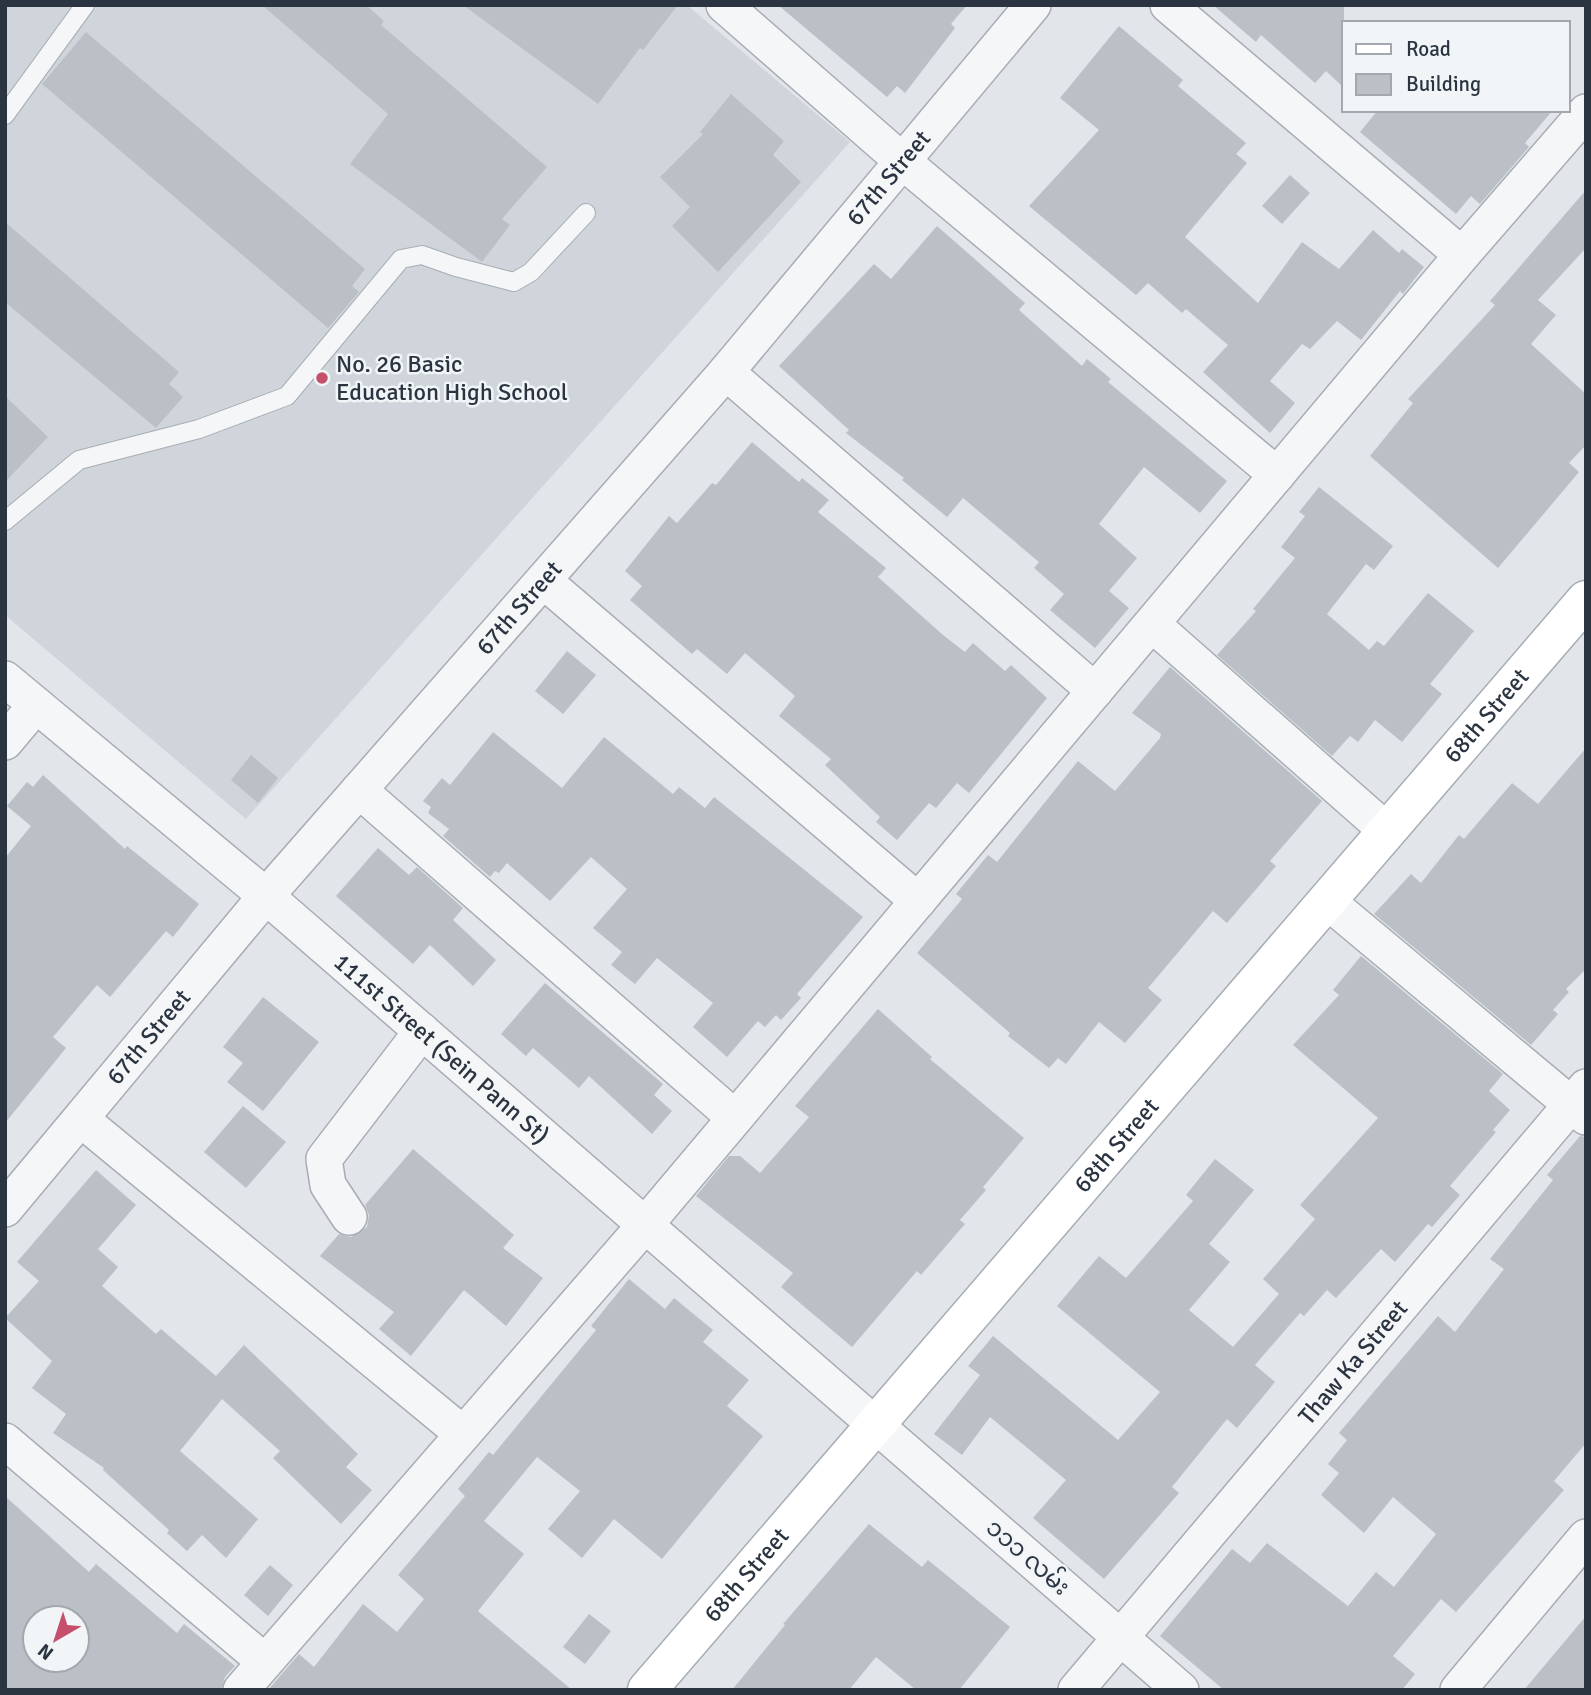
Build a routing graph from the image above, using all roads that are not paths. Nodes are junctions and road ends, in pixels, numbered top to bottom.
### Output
1 (85, 5) edge
2 (724, 5) edge
3 (1033, 5) edge
4 (1168, 5) edge
5 (1586, 112) edge
6 (5, 115) edge
7 (901, 160) junction
8 (586, 213) dead end
9 (1462, 255) junction
10 (726, 372) junction
11 (1277, 475) junction
12 (5, 521) edge
13 (544, 581) junction
14 (1586, 600) edge
15 (1152, 624) junction
16 (5, 679) edge
17 (1095, 691) junction
18 (36, 705) junction
19 (5, 742) edge
20 (359, 790) junction
21 (1387, 831) junction
22 (266, 896) junction
23 (918, 901) junction
24 (1327, 901) junction
25 (422, 1031) junction
26 (1581, 1103) edge
27 (736, 1118) junction
28 (82, 1119) junction
29 (5, 1209) edge
30 (349, 1217) dead end
31 (645, 1225) junction
32 (876, 1423) junction
33 (463, 1434) junction
34 (5, 1441) edge
35 (1586, 1537) edge
36 (1121, 1639) junction
37 (265, 1662) junction
38 (241, 1690) edge
39 (647, 1690) edge
40 (1076, 1690) edge
41 (1181, 1690) edge
42 (1458, 1690) edge

1 - 6 lane
2 - 7 street
3 - 7 street, 67th Street
4 - 9 street
5 - 9 street
7 - 10 street, 67th Street
7 - 11 street
8 - 12 lane
9 - 11 street
10 - 13 street, 67th Street
10 - 17 street
11 - 15 street
13 - 20 street, 67th Street
13 - 23 street
14 - 21 main road, 68th Street
15 - 17 street
15 - 21 street
16 - 18 street, 111st Street (Sein Pann St)
17 - 23 street
18 - 19 street
18 - 22 street, 111st Street (Sein Pann St)
20 - 22 street, 67th Street
20 - 27 street
21 - 24 main road, 68th Street
22 - 25 street, 111st Street (Sein Pann St)
22 - 28 street, 67th Street
23 - 27 street
24 - 26 street
24 - 32 main road, 68th Street
25 - 30 street
25 - 31 street, 111st Street (Sein Pann St)
26 - 36 street, Thaw Ka Street
27 - 31 street
28 - 29 street, 67th Street
28 - 33 street
31 - 32 street, 111st Street (Sein Pann St)
31 - 33 street
32 - 36 street, ၁၁၁ လမ်း
32 - 39 main road, 68th Street
33 - 37 street
34 - 37 street
35 - 42 street
36 - 40 street, Thaw Ka Street
36 - 41 street, ၁၁၁ လမ်း
37 - 38 street

